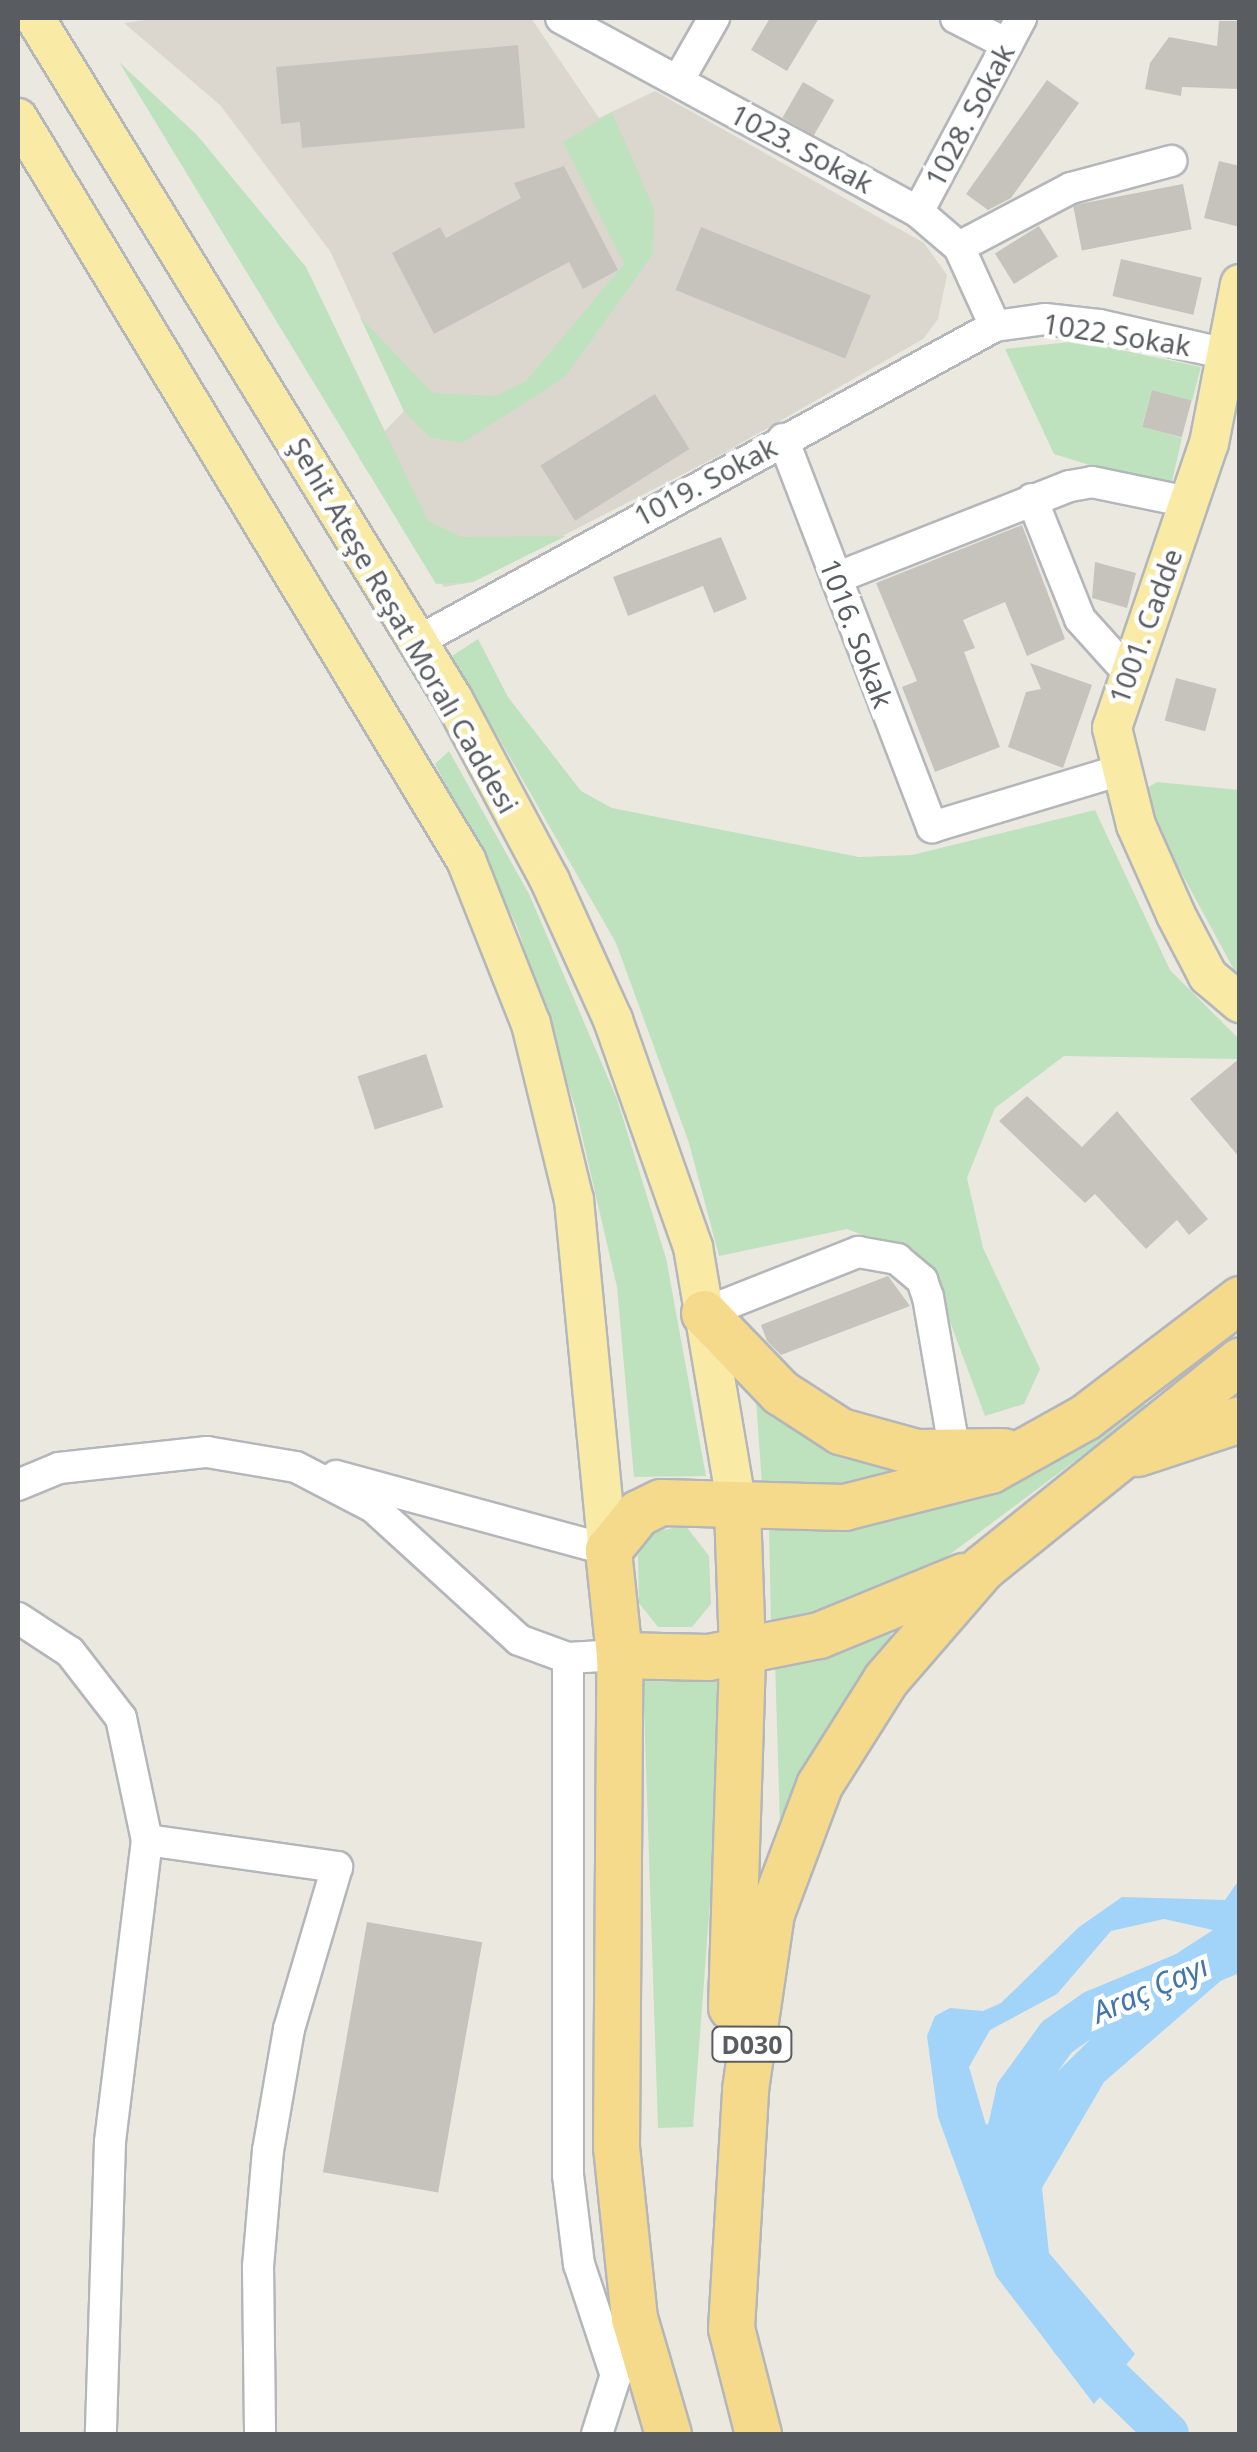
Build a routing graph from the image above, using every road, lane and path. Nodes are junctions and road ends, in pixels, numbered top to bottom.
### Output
1 (35, 18) edge
2 (561, 18) edge
3 (714, 18) edge
4 (956, 18) edge
5 (1014, 31) edge
6 (678, 81) junction
7 (18, 118) edge
8 (1170, 161) dead end
9 (918, 212) junction
10 (959, 248) junction
11 (1240, 284) edge
12 (994, 326) junction
13 (1233, 355) edge
14 (783, 439) junction
15 (1032, 498) junction
16 (1188, 502) junction
17 (836, 578) junction
18 (418, 641) junction
19 (1126, 670) junction
20 (1118, 771) junction
21 (1240, 1003) edge
22 (1240, 1299) edge
23 (704, 1313) junction
24 (1240, 1360) edge
25 (1240, 1418) edge
26 (1034, 1450) junction
27 (955, 1454) junction
28 (1107, 1463) junction
29 (296, 1467) junction
30 (18, 1485) edge
31 (737, 1507) junction
32 (608, 1550) junction
33 (983, 1567) junction
34 (18, 1618) edge
35 (742, 1651) junction
36 (619, 1655) junction
37 (568, 1658) junction
38 (148, 1840) junction
39 (634, 2318) junction
40 (730, 2328) junction
41 (616, 2376) junction
42 (101, 2434) edge
43 (260, 2434) edge
44 (597, 2434) edge
45 (668, 2434) edge
46 (758, 2434) edge

1 - 18 main road, Şehit Ateşe Reşat Moralı Caddesi
2 - 6 street, 1023. Sokak
3 - 6 street
4 - 5 street
5 - 9 street, 1028. Sokak
6 - 9 street, 1023. Sokak
7 - 32 main road
8 - 10 street
9 - 10 street, 1023. Sokak
10 - 12 street, 1023. Sokak
11 - 13 main road, 1001. Cadde
12 - 13 street, 1022 Sokak
12 - 14 street, 1019. Sokak
13 - 16 main road, 1001. Cadde
14 - 17 street, 1016. Sokak
14 - 18 street, 1019. Sokak
15 - 16 street
15 - 17 street
15 - 19 street
16 - 19 main road, 1001. Cadde
17 - 20 street, 1016. Sokak
18 - 23 main road, Şehit Ateşe Reşat Moralı Caddesi
19 - 20 main road, 1001. Cadde
20 - 21 main road, 1001. Cadde
22 - 26 highway
23 - 27 highway
23 - 27 street
23 - 31 main road, Şehit Ateşe Reşat Moralı Caddesi
24 - 28 highway, D030
25 - 28 highway
26 - 27 highway
26 - 31 highway
28 - 33 highway, D030
29 - 30 street
29 - 32 street
29 - 37 street
31 - 32 highway
31 - 35 highway
32 - 36 highway
33 - 35 highway
33 - 40 highway, D030
34 - 38 street
35 - 36 highway
35 - 40 highway
36 - 37 street
36 - 39 highway
37 - 41 street
38 - 42 street
38 - 43 street
39 - 41 street
39 - 45 highway
40 - 46 highway, D030
41 - 44 street

